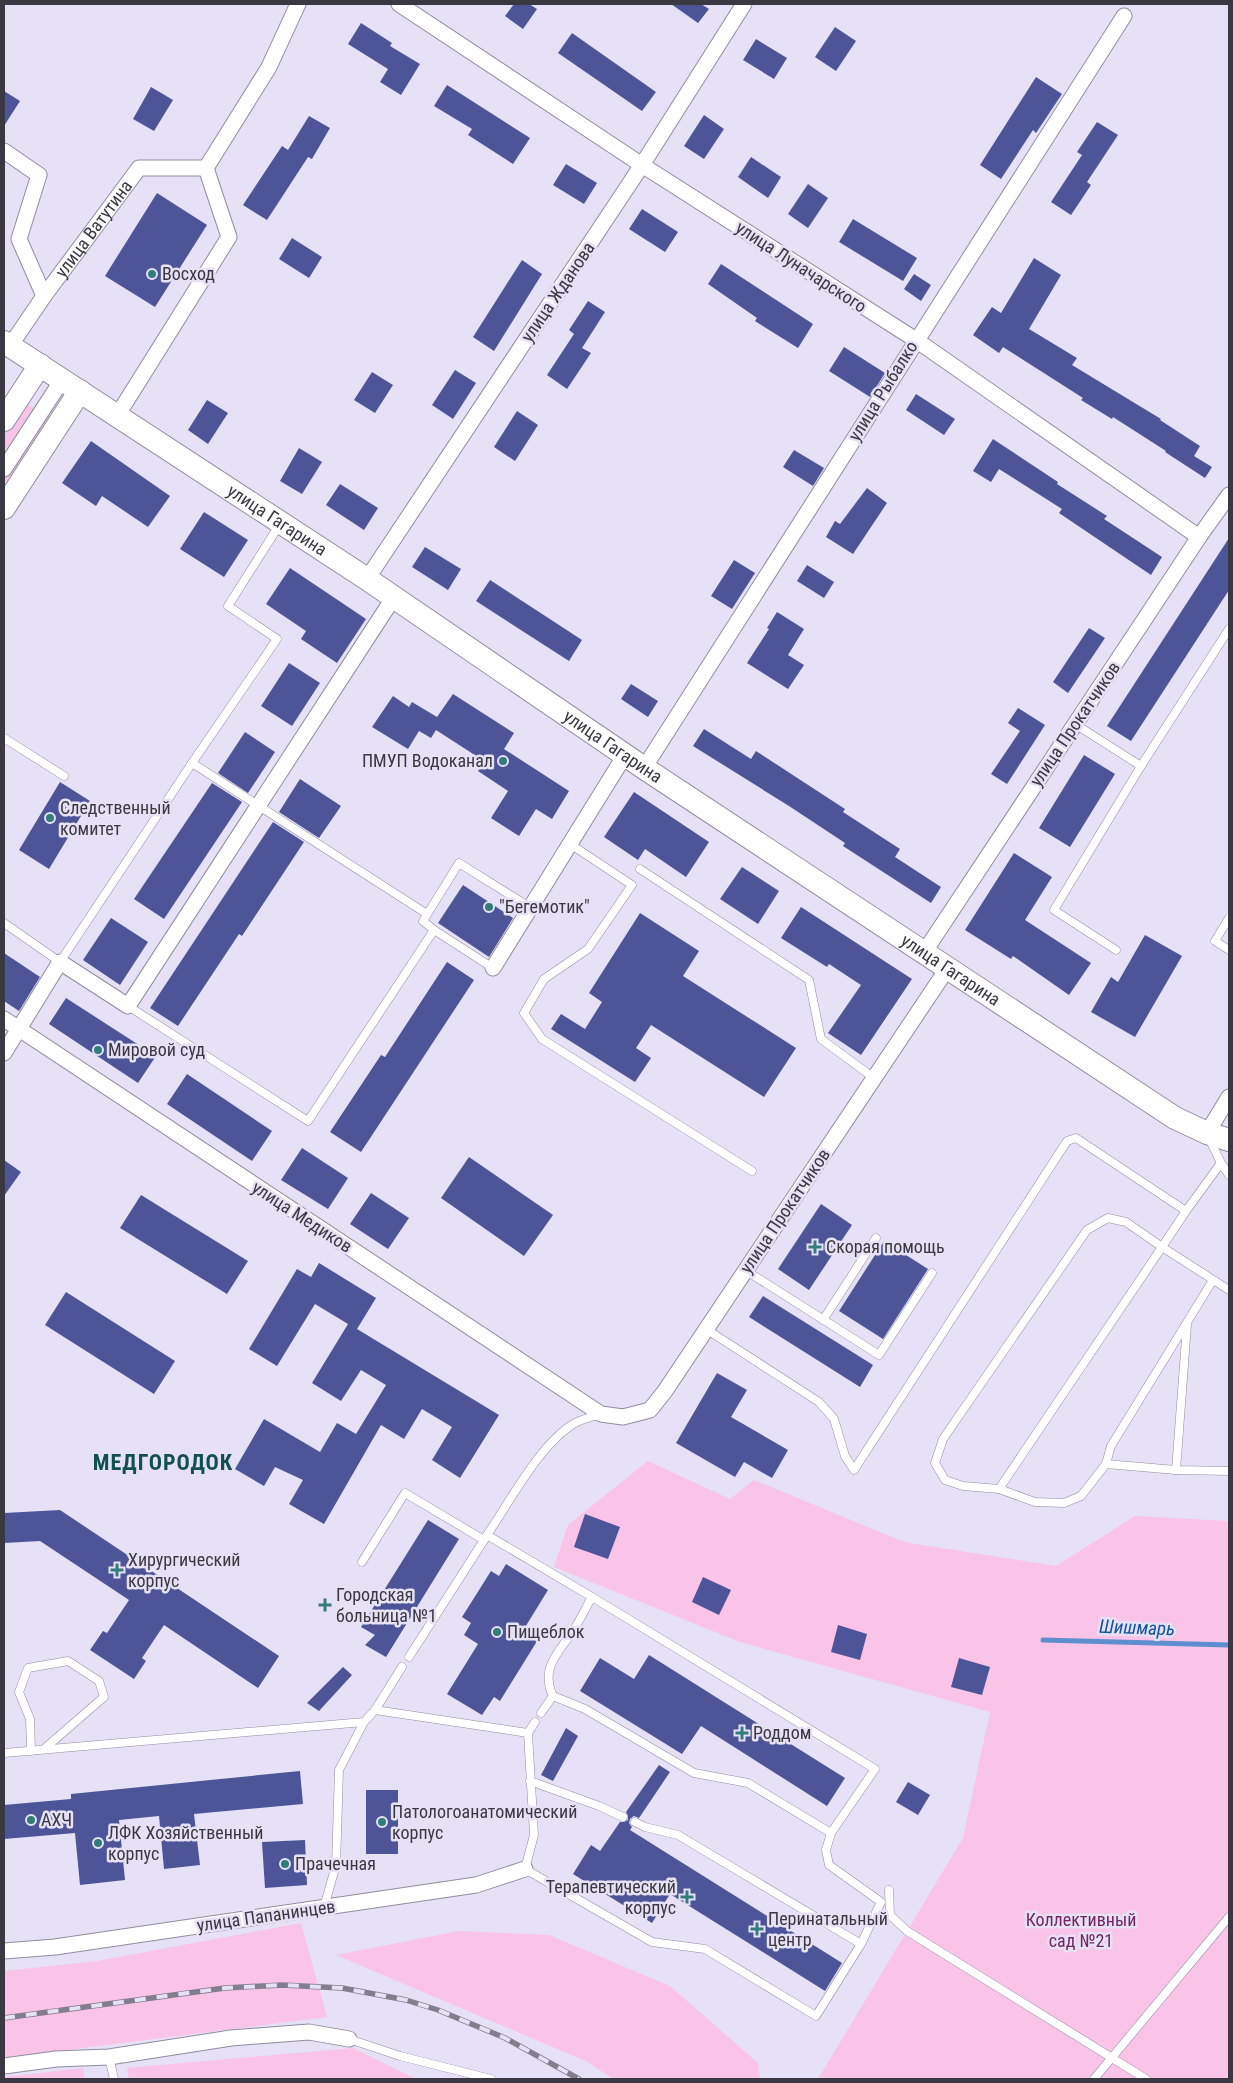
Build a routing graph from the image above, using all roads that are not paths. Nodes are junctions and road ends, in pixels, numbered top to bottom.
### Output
1 (298, 4) edge
2 (399, 4) edge
3 (744, 4) edge
4 (1124, 16) dead end
5 (4, 152) edge
6 (642, 165) junction
7 (206, 168) junction
8 (44, 296) junction
9 (916, 340) junction
10 (7, 344) edge
11 (40, 365) junction
12 (71, 386) junction
13 (117, 416) junction
14 (4, 420) edge
15 (4, 469) edge
16 (1229, 495) edge
17 (4, 508) edge
18 (281, 522) junction
19 (1199, 538) junction
20 (368, 579) junction
21 (394, 597) junction
22 (1229, 629) edge
23 (1075, 724) junction
24 (4, 738) edge
25 (625, 755) junction
26 (192, 764) junction
27 (1141, 766) junction
28 (644, 768) junction
29 (64, 776) dead end
30 (258, 806) junction
31 (570, 844) junction
32 (640, 869) dead end
33 (531, 908) junction
34 (427, 914) junction
35 (1229, 918) edge
36 (4, 922) edge
37 (434, 930) junction
38 (1116, 950) dead end
39 (1229, 950) edge
40 (923, 954) junction
41 (60, 962) junction
42 (493, 968) joint
43 (947, 969) junction
44 (128, 1006) junction
45 (4, 1019) edge
46 (20, 1030) junction
47 (4, 1052) edge
48 (874, 1078) junction
49 (1229, 1097) edge
50 (1207, 1133) junction
51 (1229, 1140) edge
52 (1221, 1163) junction
53 (752, 1171) dead end
54 (1229, 1175) edge
55 (1186, 1211) junction
56 (876, 1238) dead end
57 (1162, 1247) junction
58 (745, 1270) junction
59 (932, 1273) dead end
60 (1213, 1280) junction
61 (1229, 1290) edge
62 (823, 1320) junction
63 (1188, 1322) junction
64 (706, 1329) junction
65 (601, 1414) junction
66 (1106, 1464) junction
67 (1176, 1470) junction
68 (1229, 1472) edge
69 (1000, 1489) junction
70 (485, 1538) junction
71 (362, 1562) dead end
72 (592, 1597) junction
73 (409, 1657) dead end
74 (402, 1667) dead end
75 (553, 1696) junction
76 (375, 1710) junction
77 (541, 1713) dead end
78 (364, 1722) junction
79 (535, 1722) dead end
80 (528, 1733) junction
81 (44, 1750) junction
82 (31, 1751) junction
83 (4, 1753) edge
84 (530, 1782) junction
85 (623, 1817) dead end
86 (635, 1822) dead end
87 (831, 1833) junction
88 (526, 1869) junction
89 (889, 1890) dead end
90 (324, 1907) junction
91 (1229, 1917) edge
92 (861, 1944) junction
93 (4, 1952) edge
94 (349, 2039) joint
95 (109, 2057) junction
96 (1111, 2058) junction
97 (4, 2066) edge
98 (114, 2079) edge
99 (491, 2079) edge
100 (1094, 2079) edge
101 (1146, 2079) edge

1 - 7 street
2 - 6 street, улица Луначарского
3 - 6 street, улица Жданова
4 - 9 street, улица Рыбалко
5 - 8 street
6 - 9 street, улица Луначарского
6 - 20 street, улица Жданова
7 - 8 street, улица Ватутина
7 - 13 street
8 - 10 street, улица Ватутина
9 - 19 street, улица Луначарского
9 - 28 street, улица Рыбалко
10 - 11 street, улица Гагарина
11 - 12 street, улица Гагарина
11 - 14 street
12 - 13 street, улица Гагарина
12 - 15 street
12 - 17 street
13 - 18 street, улица Гагарина
16 - 19 street, улица Прокатчиков
18 - 20 street, улица Гагарина
18 - 26 lane
19 - 23 street, улица Прокатчиков
20 - 21 street, улица Гагарина
21 - 25 street, улица Гагарина
21 - 30 street
22 - 27 lane
23 - 27 lane
23 - 40 street, улица Прокатчиков
24 - 29 lane
25 - 28 street, улица Гагарина
25 - 31 street
26 - 30 lane
26 - 41 lane
27 - 38 lane
28 - 40 street, улица Гагарина
30 - 34 lane
30 - 44 street
31 - 33 street
31 - 53 lane
32 - 48 lane
33 - 34 lane
33 - 42 street
34 - 37 lane
35 - 39 lane
36 - 41 lane
37 - 42 lane
37 - 44 lane
40 - 43 street, улица Гагарина
41 - 44 street
41 - 46 street
43 - 48 street, улица Прокатчиков
43 - 50 street, улица Гагарина
45 - 46 street, улица Медиков
46 - 47 street
46 - 65 street, улица Медиков
48 - 58 street, улица Прокатчиков
49 - 50 street
50 - 51 street, улица Гагарина
50 - 52 lane
52 - 54 lane
52 - 55 lane
55 - 57 lane
55 - 64 lane
56 - 62 lane
57 - 60 lane
57 - 69 lane
57 - 69 lane
58 - 62 lane
58 - 64 street, улица Прокатчиков
59 - 62 lane
60 - 61 lane
60 - 63 lane
63 - 66 lane
63 - 67 lane
64 - 65 street, улица Прокатчиков
65 - 70 lane
66 - 67 lane
66 - 69 lane
67 - 68 lane
70 - 71 lane
70 - 72 lane
70 - 73 lane
72 - 75 lane
72 - 87 lane
74 - 76 lane
75 - 77 lane
75 - 87 lane
76 - 78 lane
76 - 80 lane
78 - 81 lane
78 - 90 lane
79 - 80 lane
80 - 84 lane
81 - 82 lane
81 - 82 lane
82 - 83 lane
84 - 85 lane
84 - 88 lane
86 - 92 lane
87 - 92 lane
88 - 90 street, улица Папанинцев
88 - 92 lane
89 - 96 lane
90 - 93 street, улица Папанинцев
91 - 96 lane
94 - 95 street
94 - 99 lane
95 - 97 street
95 - 98 lane
96 - 100 lane
96 - 101 lane

